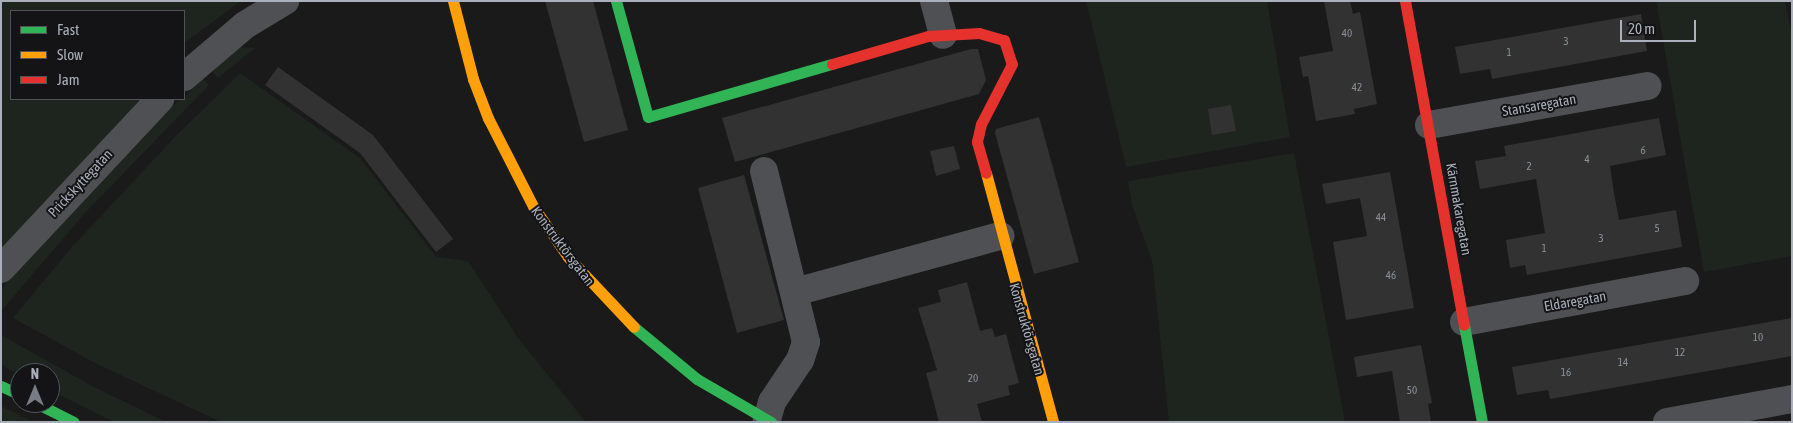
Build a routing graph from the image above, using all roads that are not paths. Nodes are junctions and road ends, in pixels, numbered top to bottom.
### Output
1 (284, 1) edge
2 (453, 1) edge
3 (616, 1) edge
4 (934, 1) edge
5 (1405, 1) edge
6 (943, 35) junction
7 (185, 75) edge
8 (1648, 86) dead end
9 (159, 100) edge
10 (1429, 125) junction
11 (764, 171) dead end
12 (1000, 236) junction
13 (1, 268) edge
14 (1685, 281) dead end
15 (795, 292) junction
16 (1464, 322) junction
17 (1792, 399) edge
18 (56, 413) edge
19 (769, 421) edge
20 (1678, 421) edge
21 (74, 422) edge
22 (1053, 422) edge
23 (1482, 422) edge

1 - 7 street
2 - 19 street, Konstruktörsgatan
3 - 6 street, Konstruktörsgatan
4 - 6 street
5 - 10 street, Kärnmakaregatan
6 - 12 street, Konstruktörsgatan
8 - 10 street, Stansaregatan
9 - 13 street, Prickskyttegatan
10 - 16 street, Kärnmakaregatan
11 - 15 street, Konstruktörsgatan
12 - 15 street
12 - 22 street, Konstruktörsgatan
14 - 16 street, Eldaregatan
15 - 19 street, Konstruktörsgatan
16 - 23 street, Kärnmakaregatan
17 - 20 street
18 - 21 street

